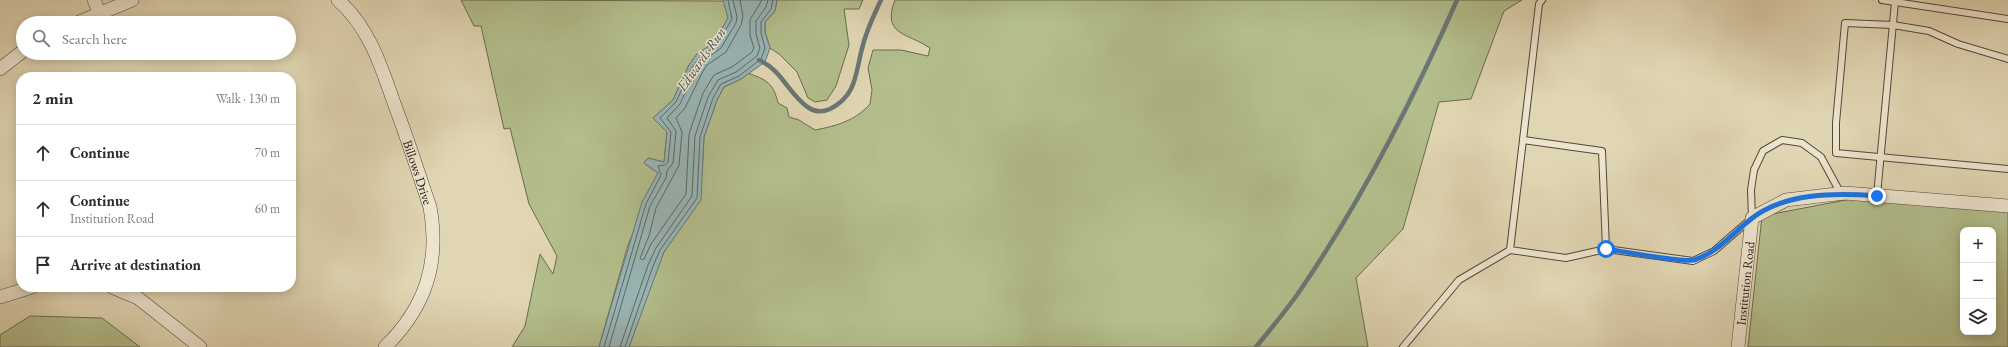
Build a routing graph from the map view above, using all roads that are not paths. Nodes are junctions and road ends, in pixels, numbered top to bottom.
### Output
1 (94, 0) edge
2 (132, 0) edge
3 (338, 0) edge
4 (1542, 0) edge
5 (1882, 0) edge
6 (1895, 2) junction
7 (100, 14) junction
8 (95, 16) edge
9 (2008, 19) edge
10 (1893, 25) junction
11 (16, 56) edge
12 (2008, 59) edge
13 (0, 69) edge
14 (1523, 140) junction
15 (1881, 156) junction
16 (2008, 169) edge
17 (1841, 194) junction
18 (1877, 196) junction
19 (2008, 206) edge
20 (1752, 218) junction
21 (1606, 249) junction
22 (1510, 250) junction
23 (16, 292) edge
24 (124, 292) edge
25 (0, 297) edge
26 (200, 347) edge
27 (385, 347) edge
28 (1403, 347) edge
29 (1738, 347) edge

1 - 7 street
2 - 7 street
3 - 27 street, Billows Drive
4 - 14 lane
5 - 6 lane
6 - 9 lane
6 - 10 lane
7 - 8 street
10 - 12 lane
10 - 15 lane
10 - 15 lane
11 - 13 street
14 - 21 lane
14 - 22 lane
15 - 16 lane
15 - 18 lane
17 - 18 street
17 - 20 street
17 - 20 lane
18 - 19 street
20 - 21 lane
20 - 29 street, Institution Road
21 - 22 lane
22 - 28 lane
23 - 25 street
24 - 26 street

